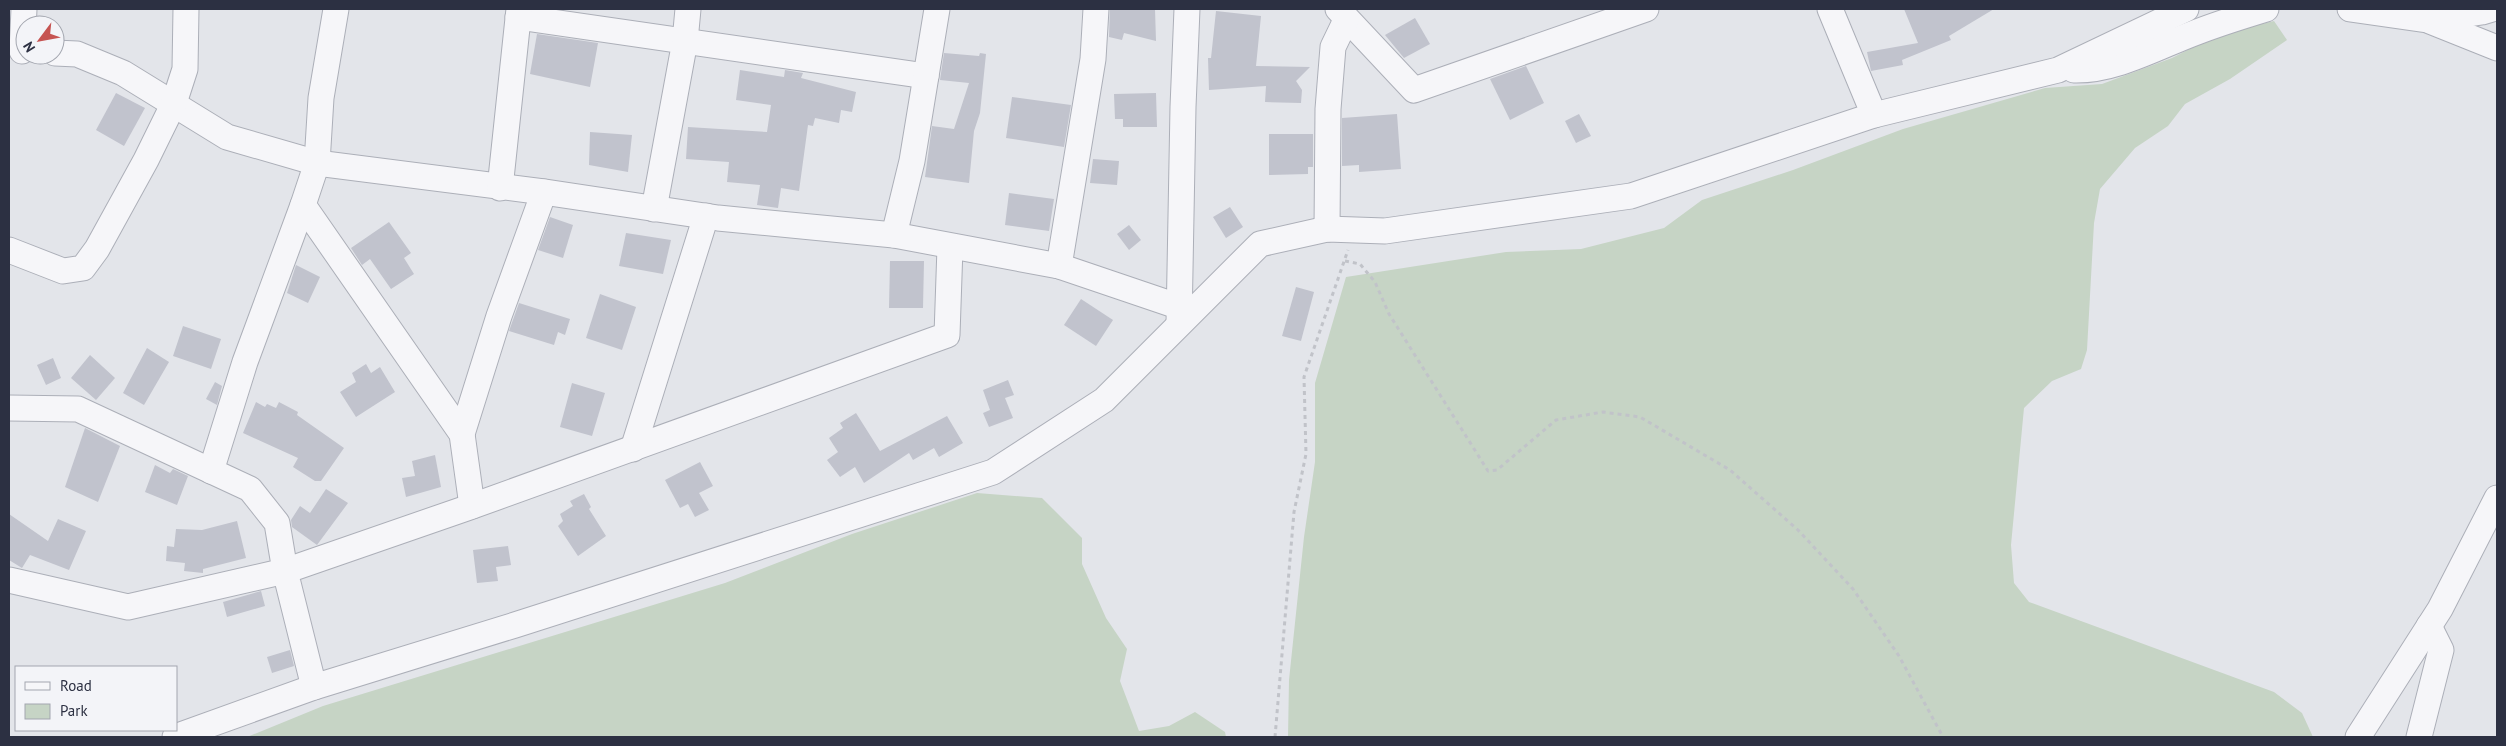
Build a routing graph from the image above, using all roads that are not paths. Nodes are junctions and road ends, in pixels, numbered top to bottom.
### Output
1 (186, 9) edge
2 (336, 9) edge
3 (688, 9) edge
4 (937, 9) edge
5 (1096, 9) edge
6 (1188, 9) edge
7 (1646, 9) edge
8 (1830, 9) edge
9 (2186, 9) edge
10 (2266, 9) edge
11 (2350, 9) edge
12 (2491, 12) edge
13 (518, 13) edge
14 (1342, 14) edge
15 (2427, 20) junction
16 (685, 41) junction
17 (2497, 48) edge
18 (65, 53) edge
19 (2058, 70) junction
20 (926, 76) junction
21 (174, 103) junction
22 (1874, 115) junction
23 (317, 163) junction
24 (500, 188) junction
25 (544, 192) junction
26 (303, 206) junction
27 (654, 209) junction
28 (706, 216) junction
29 (1327, 229) junction
30 (894, 235) junction
31 (950, 247) junction
32 (9, 250) edge
33 (1059, 266) junction
34 (1180, 317) junction
35 (9, 408) edge
36 (462, 434) junction
37 (632, 449) junction
38 (211, 471) junction
39 (2497, 498) edge
40 (472, 506) junction
41 (284, 571) junction
42 (9, 580) edge
43 (2429, 626) junction
44 (314, 688) junction
45 (175, 737) edge
46 (2358, 737) edge
47 (2419, 737) edge

1 - 21 street
2 - 23 street
3 - 16 street
4 - 20 street
5 - 33 street
6 - 34 street
7 - 14 street
8 - 22 street
9 - 19 street
10 - 19 street
11 - 15 street
12 - 15 street
13 - 16 street
13 - 24 street
14 - 29 street
15 - 17 street
16 - 20 street
16 - 27 street
18 - 21 street
19 - 22 street
20 - 30 street
21 - 23 street
21 - 32 street
22 - 29 street
23 - 24 street
23 - 26 street
24 - 25 street
25 - 27 street
25 - 36 street
26 - 36 street
26 - 38 street
27 - 28 street
28 - 30 street
28 - 37 street
29 - 34 street
30 - 31 street
31 - 33 street
31 - 37 street
33 - 34 street
34 - 44 street
35 - 38 street
36 - 40 street
37 - 40 street
38 - 41 street
39 - 43 street
40 - 41 street
41 - 42 street
41 - 44 street
43 - 46 street
43 - 47 street
44 - 45 street

